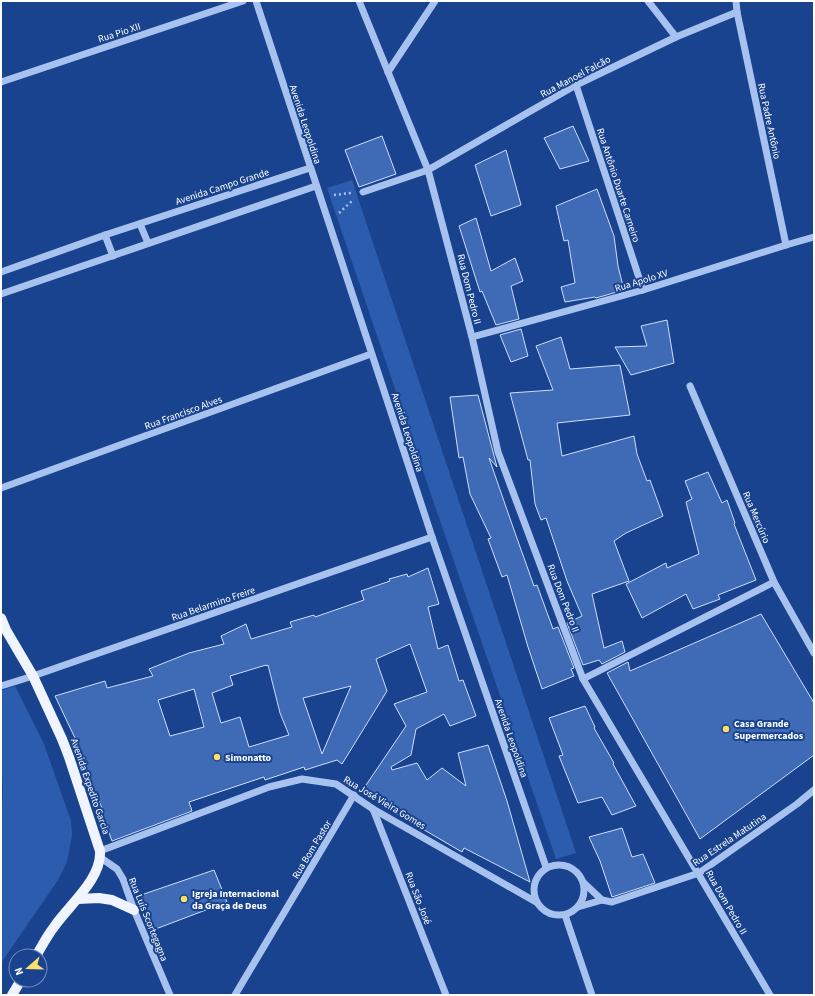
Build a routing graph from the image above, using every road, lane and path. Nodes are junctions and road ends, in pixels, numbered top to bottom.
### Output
1 (243, 1) edge
2 (256, 1) edge
3 (359, 1) edge
4 (435, 1) edge
5 (648, 1) edge
6 (736, 1) edge
7 (737, 12) junction
8 (676, 37) junction
9 (388, 72) junction
10 (1, 82) edge
11 (576, 85) junction
12 (310, 168) junction
13 (428, 170) junction
14 (316, 186) junction
15 (363, 192) junction
16 (319, 196) junction
17 (328, 222) junction
18 (140, 224) junction
19 (105, 235) junction
20 (813, 239) edge
21 (148, 244) junction
22 (786, 244) junction
23 (113, 256) junction
24 (1, 272) edge
25 (643, 290) junction
26 (1, 294) edge
27 (472, 337) junction
28 (371, 354) junction
29 (690, 386) dead end
30 (1, 488) edge
31 (432, 537) junction
32 (774, 582) junction
33 (1, 618) edge
34 (814, 653) edge
35 (33, 676) junction
36 (583, 679) junction
37 (1, 686) edge
38 (814, 790) edge
39 (354, 796) junction
40 (373, 809) junction
41 (100, 855) junction
42 (546, 867) junction
43 (699, 873) junction
44 (584, 883) junction
45 (78, 899) junction
46 (602, 900) junction
47 (536, 902) junction
48 (578, 907) junction
49 (134, 910) junction
50 (565, 915) junction
51 (41, 948) edge
52 (170, 995) edge
53 (235, 995) edge
54 (446, 995) edge
55 (592, 995) edge
56 (770, 995) edge

1 - 10 street, Rua Pio XII
2 - 12 street, Avenida Leopoldina
3 - 9 street, Rua Dom Pedro II
4 - 9 street
5 - 8 street
6 - 7 street, Rua Padre Antônio
7 - 8 street, Rua Manoel Falcão
7 - 22 street, Rua Padre Antônio
8 - 11 street, Rua Manoel Falcão
9 - 13 street, Rua Dom Pedro II
11 - 13 street, Rua Manoel Falcão
11 - 25 street, Rua Antônio Duarte Carneiro
12 - 14 street, Avenida Leopoldina
12 - 18 street, Avenida Campo Grande
13 - 15 street
13 - 27 street, Rua Dom Pedro II
14 - 16 street, Avenida Leopoldina
14 - 21 street
15 - 16 path
15 - 17 path
16 - 17 street, Avenida Leopoldina
17 - 28 street, Avenida Leopoldina
18 - 19 street, Avenida Campo Grande
18 - 21 street
19 - 23 street
19 - 24 street, Avenida Campo Grande
20 - 22 street, Rua Apolo XV
21 - 23 street
22 - 25 street, Rua Apolo XV
23 - 26 street
25 - 27 street, Rua Apolo XV
27 - 36 street, Rua Dom Pedro II
28 - 30 street, Rua Francisco Alves
28 - 31 street, Avenida Leopoldina
29 - 32 street, Rua Mercúrio
31 - 35 street, Rua Belarmino Freire
31 - 42 street, Avenida Leopoldina
32 - 34 street, Rua Mercúrio
32 - 36 street
33 - 35 main road, Avenida Expedito Garcia
35 - 37 street, Rua Belarmino Freire
35 - 41 main road, Avenida Expedito Garcia
36 - 43 street, Rua Dom Pedro II
38 - 43 street, Rua Estrela Matutina
39 - 40 street, Rua José Vieira Gomes
39 - 41 street, Rua José Vieira Gomes
39 - 53 street, Rua Bom Pastor
40 - 47 street, Rua José Vieira Gomes
40 - 54 street, Rua São José
41 - 45 main road
41 - 49 street, Rua Luís Scortegagna
42 - 44 street
42 - 47 street
43 - 46 street, Rua Estrela Matutina
43 - 56 street, Rua Dom Pedro II
44 - 46 street
44 - 48 street
45 - 49 main road
45 - 51 main road
46 - 48 street, Rua Estrela Matutina
47 - 50 street
48 - 50 street
49 - 52 street, Rua Luís Scortegagna
50 - 55 street

